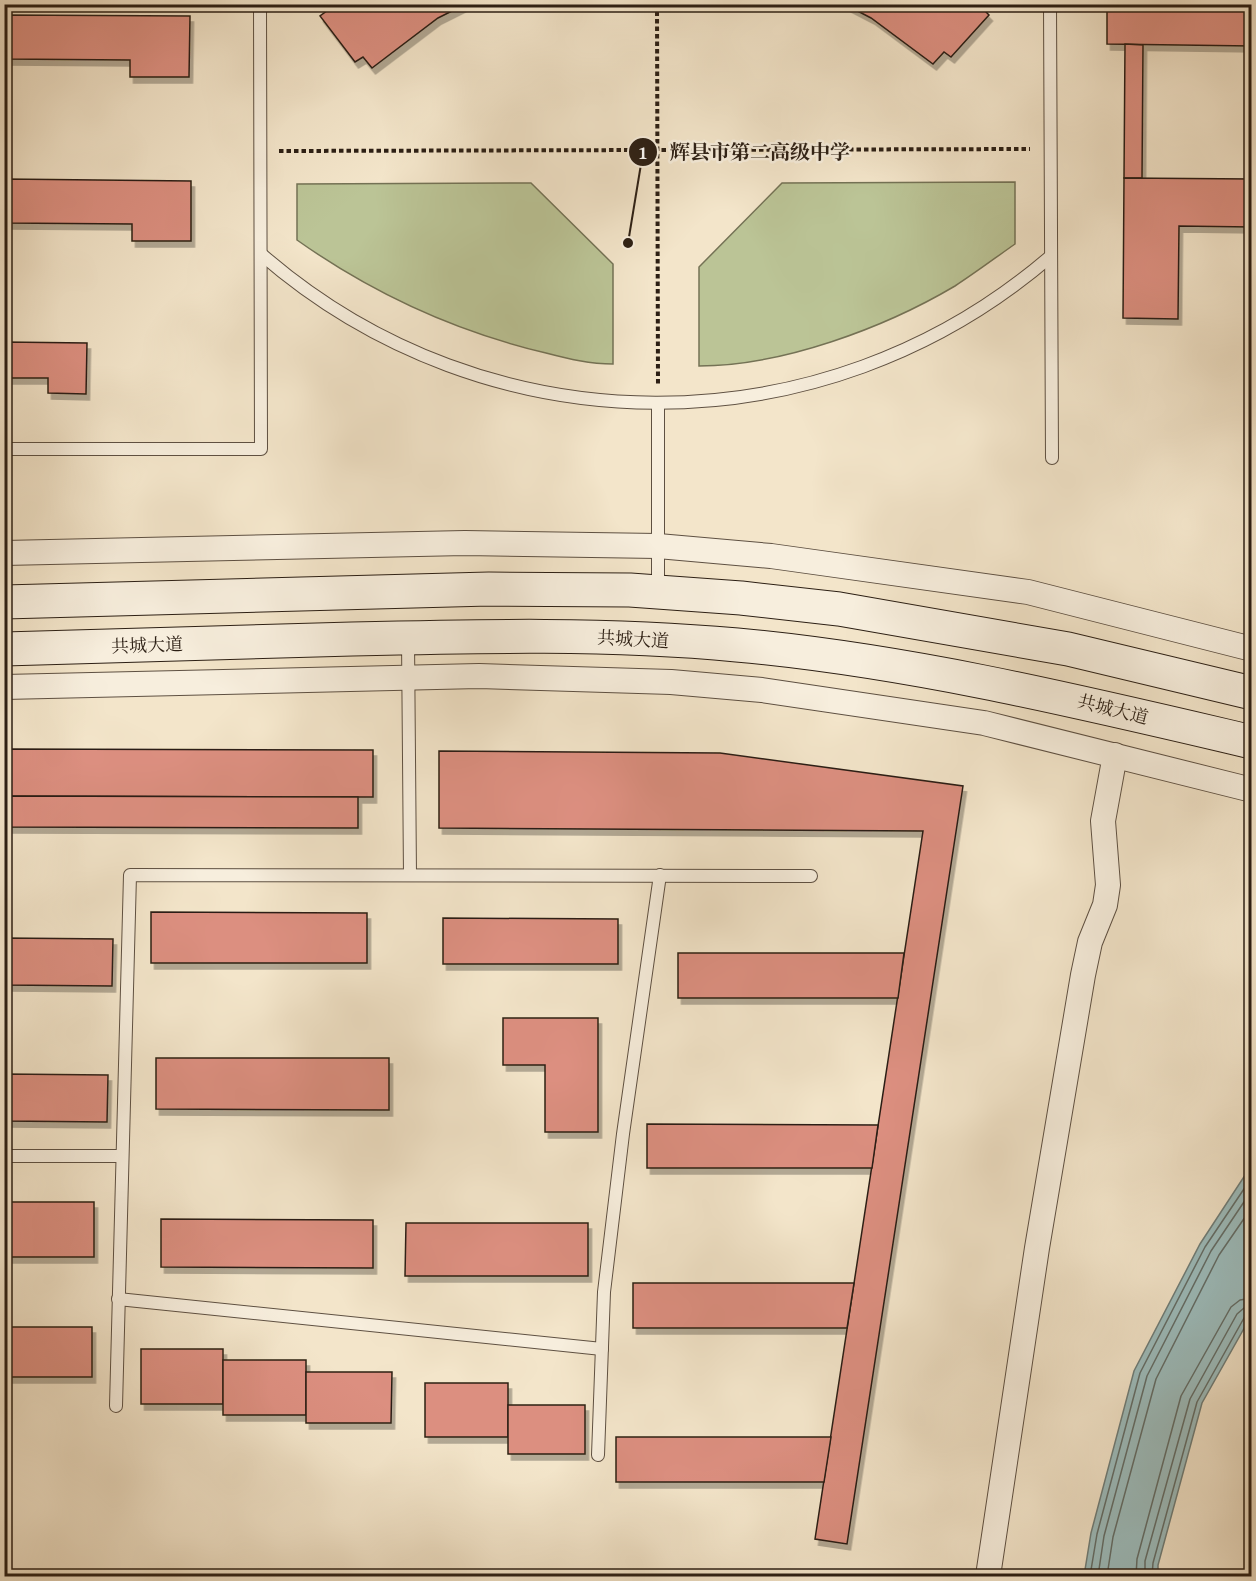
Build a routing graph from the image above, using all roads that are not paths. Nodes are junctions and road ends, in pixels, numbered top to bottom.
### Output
1 (260, 4) edge
2 (1050, 4) edge
3 (261, 254) junction
4 (1051, 256) junction
5 (658, 403) junction
6 (4, 449) edge
7 (1052, 458) dead end
8 (658, 546) junction
9 (4, 553) edge
10 (658, 592) junction
11 (4, 602) edge
12 (408, 638) junction
13 (4, 649) edge
14 (1251, 649) edge
15 (408, 678) junction
16 (4, 687) edge
17 (1251, 693) edge
18 (1251, 742) edge
19 (1115, 755) junction
20 (1251, 790) edge
21 (410, 875) junction
22 (660, 875) junction
23 (811, 876) dead end
24 (4, 1156) edge
25 (122, 1156) junction
26 (118, 1299) junction
27 (602, 1349) junction
28 (116, 1406) dead end
29 (598, 1455) dead end
30 (988, 1576) edge

1 - 3 lane
2 - 4 lane
3 - 5 lane
3 - 6 lane
4 - 5 lane
4 - 7 lane
5 - 8 lane
8 - 9 street
8 - 10 lane
8 - 14 street
10 - 11 main road
10 - 17 main road
12 - 13 main road, 共城大道
12 - 15 lane
12 - 18 main road, 共城大道
15 - 16 street
15 - 19 street
15 - 21 lane
19 - 20 street
19 - 30 street
21 - 22 lane
21 - 25 lane
22 - 23 lane
22 - 27 lane
24 - 25 lane
25 - 26 lane
26 - 27 lane
26 - 28 lane
27 - 29 lane

